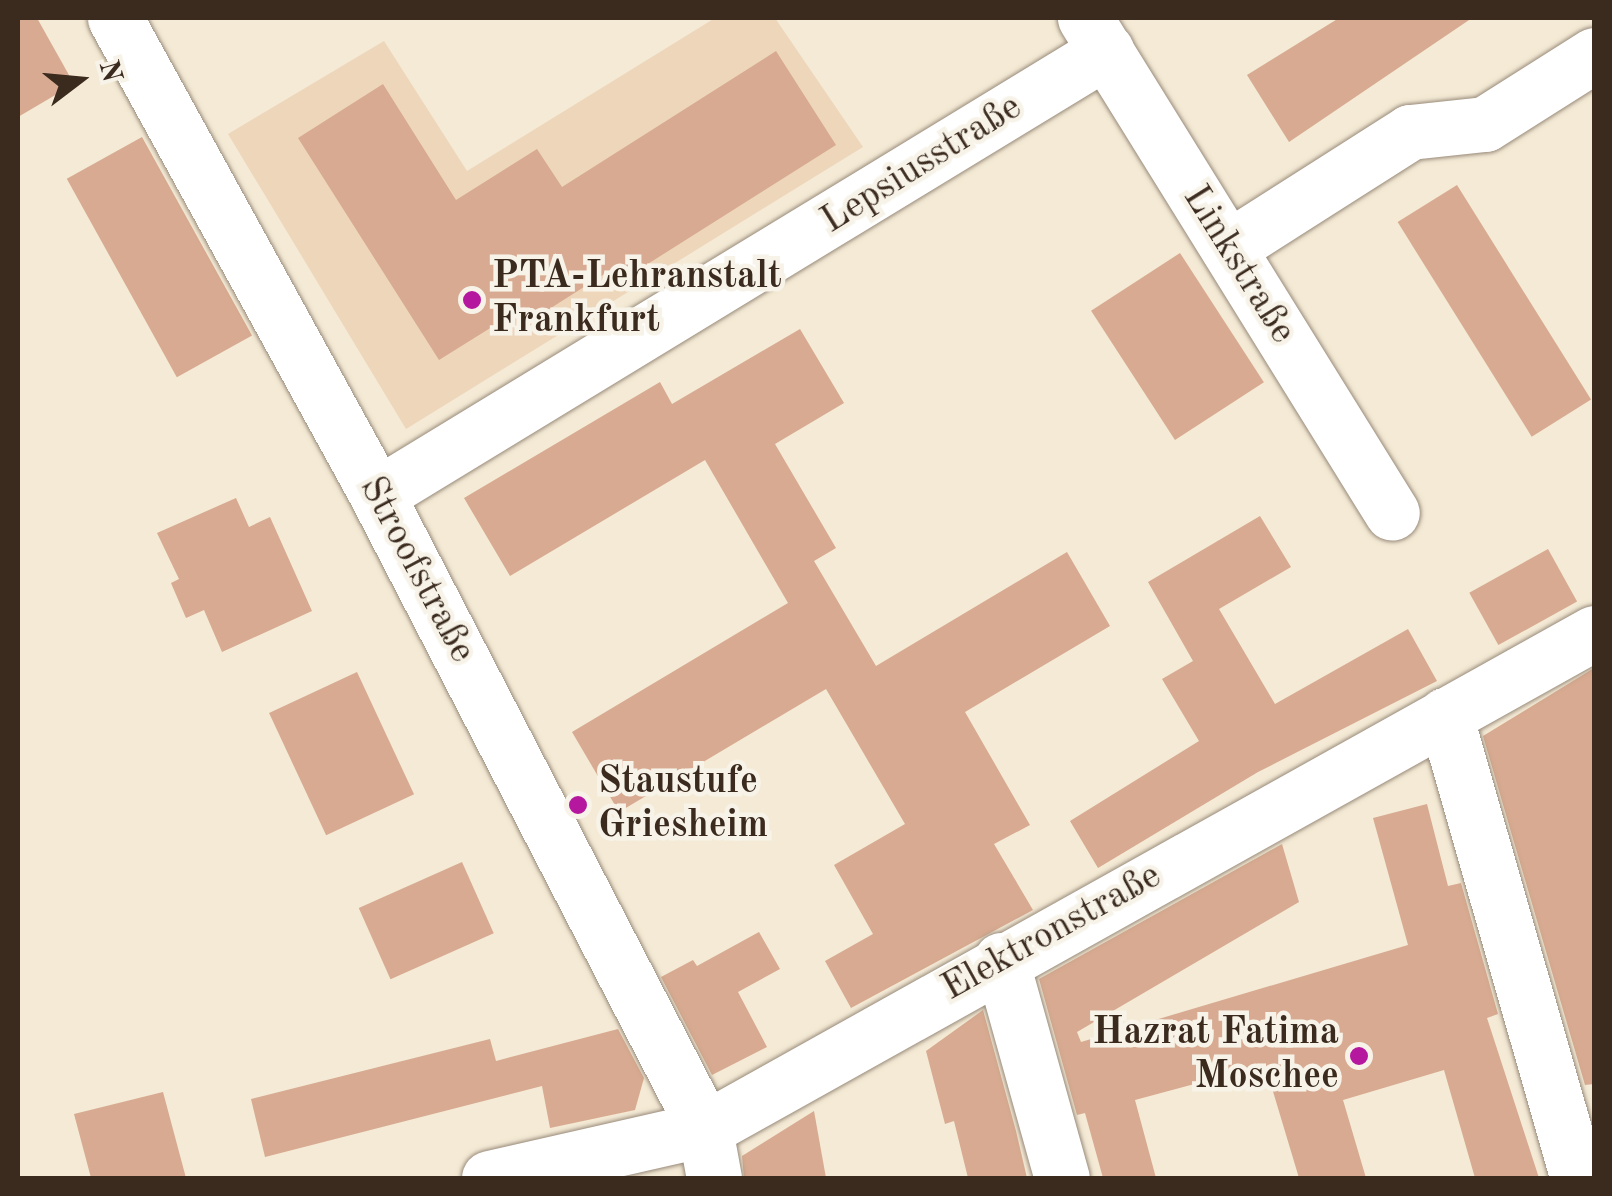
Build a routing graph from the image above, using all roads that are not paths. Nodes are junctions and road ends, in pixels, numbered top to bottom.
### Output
1 (116, 18) edge
2 (1096, 34) edge
3 (1594, 55) edge
4 (1228, 248) junction
5 (377, 495) junction
6 (1392, 513) dead end
7 (1594, 633) edge
8 (1445, 716) junction
9 (1001, 960) junction
10 (709, 1154) edge
11 (489, 1178) edge
12 (1062, 1178) edge
13 (1578, 1178) edge

1 - 5 street, Stroofstraße
2 - 4 street, Linkstraße
2 - 5 street, Lepsiusstraße
3 - 4 street
4 - 6 street, Linkstraße
5 - 10 street, Stroofstraße
7 - 8 street, Elektronstraße
8 - 9 street, Elektronstraße
8 - 13 street
9 - 10 street, Elektronstraße
9 - 12 street
10 - 11 street, Elektronstraße

